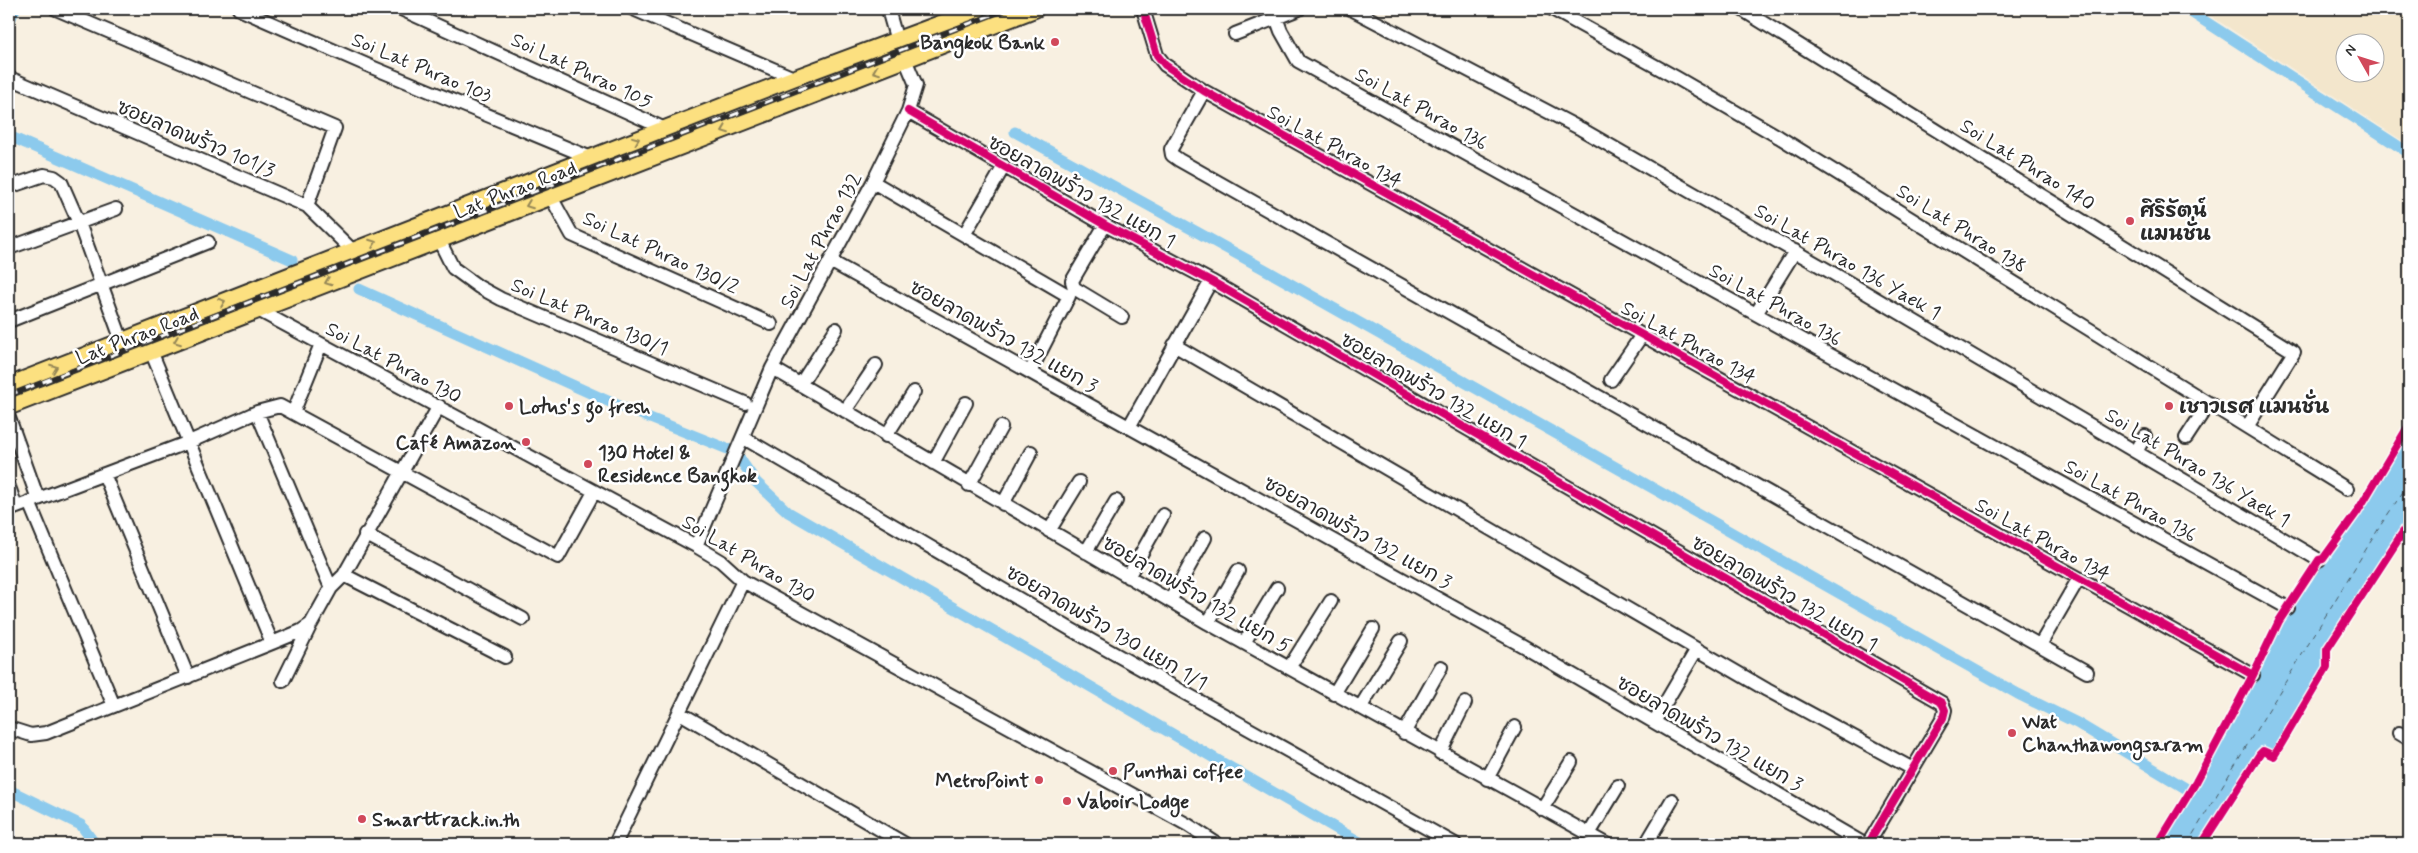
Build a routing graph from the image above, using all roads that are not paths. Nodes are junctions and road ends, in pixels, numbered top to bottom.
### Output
1 (56, 9) edge
2 (239, 9) edge
3 (401, 9) edge
4 (633, 9) edge
5 (979, 9) edge
6 (1036, 9) edge
7 (1143, 9) edge
8 (1299, 9) edge
9 (1352, 9) edge
10 (1552, 9) edge
11 (1741, 9) edge
12 (886, 10) edge
13 (1274, 13) edge
14 (1235, 34) dead end
15 (896, 41) junction
16 (905, 59) junction
17 (794, 78) junction
18 (12, 79) dead end
19 (1204, 91) junction
20 (908, 111) junction
21 (665, 129) junction
22 (591, 158) junction
23 (1004, 166) junction
24 (567, 168) junction
25 (599, 178) junction
26 (873, 182) junction
27 (9, 187) edge
28 (574, 187) junction
29 (551, 196) junction
30 (308, 206) junction
31 (116, 209) dead end
32 (79, 223) junction
33 (1105, 225) junction
34 (964, 235) junction
35 (439, 240) junction
36 (208, 242) dead end
37 (9, 248) edge
38 (353, 251) junction
39 (1795, 251) junction
40 (830, 261) junction
41 (1211, 281) junction
42 (100, 284) junction
43 (258, 310) junction
44 (1756, 314) junction
45 (1122, 317) dead end
46 (9, 321) edge
47 (771, 324) dead end
48 (836, 329) dead end
49 (1642, 335) junction
50 (122, 342) junction
51 (321, 344) junction
52 (1174, 345) junction
53 (151, 351) junction
54 (876, 365) dead end
55 (772, 368) junction
56 (1030, 372) junction
57 (1611, 380) dead end
58 (9, 385) edge
59 (800, 385) junction
60 (914, 392) dead end
61 (745, 402) dead end
62 (966, 402) dead end
63 (2209, 403) junction
64 (439, 406) junction
65 (9, 407) edge
66 (257, 412) junction
67 (845, 412) junction
68 (293, 413) junction
69 (9, 418) edge
70 (1001, 427) dead end
71 (1129, 427) junction
72 (2247, 427) junction
73 (886, 436) junction
74 (2145, 436) dead end
75 (2186, 438) dead end
76 (189, 442) junction
77 (742, 442) junction
78 (1031, 452) dead end
79 (2136, 452) junction
80 (932, 463) junction
81 (402, 472) junction
82 (104, 474) junction
83 (1078, 482) dead end
84 (969, 485) junction
85 (9, 487) edge
86 (2347, 488) dead end
87 (594, 492) junction
88 (33, 500) junction
89 (1116, 501) dead end
90 (1003, 504) junction
91 (12, 508) edge
92 (1162, 515) dead end
93 (1049, 530) junction
94 (365, 534) junction
95 (1205, 538) dead end
96 (696, 546) junction
97 (1086, 552) junction
98 (2319, 560) dead end
99 (1238, 571) dead end
100 (344, 575) junction
101 (1128, 577) junction
102 (2079, 578) junction
103 (743, 581) junction
104 (331, 588) junction
105 (1277, 588) dead end
106 (1170, 601) junction
107 (1331, 601) dead end
108 (2288, 608) dead end
109 (523, 618) dead end
110 (311, 624) junction
111 (1208, 624) junction
112 (1373, 629) dead end
113 (1401, 641) dead end
114 (272, 643) junction
115 (1244, 643) junction
116 (2040, 645) junction
117 (1697, 649) junction
118 (504, 657) dead end
119 (1441, 667) dead end
120 (1288, 668) junction
121 (2087, 672) dead end
122 (2253, 675) dead end
123 (188, 677) junction
124 (283, 681) dead end
125 (1334, 694) junction
126 (1465, 703) dead end
127 (114, 706) junction
128 (1360, 708) junction
129 (680, 713) junction
130 (1654, 722) junction
131 (1515, 727) dead end
132 (9, 728) edge
133 (1404, 733) junction
134 (1440, 753) junction
135 (1571, 762) dead end
136 (1912, 768) junction
137 (1487, 779) junction
138 (1618, 786) dead end
139 (1672, 800) dead end
140 (1542, 808) junction
141 (1588, 834) junction
142 (616, 844) edge
143 (905, 844) edge
144 (1217, 844) edge
145 (1455, 844) edge
146 (1607, 844) edge
147 (1646, 844) edge
148 (1864, 844) edge
149 (1868, 844) edge

1 - 30 street
2 - 22 street, Soi Lat Phrao 103
3 - 21 street, Soi Lat Phrao 105
4 - 17 street
5 - 15 main road, Lat Phrao Road
6 - 16 main road, Lat Phrao Road
7 - 19 street, Soi Lat Phrao 134
8 - 13 street
9 - 39 street, Soi Lat Phrao 136 Yaek 1
10 - 63 street, Soi Lat Phrao 138
11 - 72 street, Soi Lat Phrao 140
12 - 15 street
13 - 14 street
13 - 44 street, Soi Lat Phrao 136
15 - 17 main road, Lat Phrao Road
16 - 20 street, Soi Lat Phrao 132
16 -> 25 main road, Lat Phrao Road
17 - 21 main road, Lat Phrao Road
18 - 30 street, ซอยลาดพร้าว 101/3
19 - 49 street, Soi Lat Phrao 134
19 - 116 street
20 - 23 street, ซอยลาดพร้าว 132 แยก 1
20 - 26 street, Soi Lat Phrao 132
22 -> 21 main road, Lat Phrao Road
22 - 24 main road, Lat Phrao Road
22 - 25 main road
23 - 33 street, ซอยลาดพร้าว 132 แยก 1
23 - 34 street
24 - 28 main road
38 -> 24 main road, Lat Phrao Road
25 - 28 main road, Lat Phrao Road
26 - 34 street
26 - 40 street, Soi Lat Phrao 132
27 - 32 street
28 - 29 main road, Lat Phrao Road
29 -> 35 main road, Lat Phrao Road
29 - 47 street, Soi Lat Phrao 130/2
30 - 38 street, ซอยลาดพร้าว 101/3
31 - 32 street
32 - 37 street
32 - 42 street
33 - 41 street, ซอยลาดพร้าว 132 แยก 1
33 - 45 street
34 - 56 street
35 -> 43 main road, Lat Phrao Road
35 - 61 street, Soi Lat Phrao 130/1
36 - 42 street
50 -> 38 main road, Lat Phrao Road
39 - 44 street
39 - 79 street, Soi Lat Phrao 136 Yaek 1
40 - 55 street, Soi Lat Phrao 132
40 - 56 street, ซอยลาดพร้าว 132 แยก 3
41 - 52 street
41 - 136 street, ซอยลาดพร้าว 132 แยก 1
42 - 46 street
42 - 50 street
43 - 51 street, Soi Lat Phrao 130
43 -> 53 main road, Lat Phrao Road
44 - 108 street, Soi Lat Phrao 136
48 - 59 street
49 - 57 street
49 - 102 street, Soi Lat Phrao 134
58 -> 50 main road, Lat Phrao Road
51 - 64 street, Soi Lat Phrao 130
51 - 68 street
52 - 71 street
52 - 117 street
53 - 65 main road, Lat Phrao Road
53 - 76 street
54 - 67 street
55 - 59 street, ซอยลาดพร้าว 132 แยก 5
55 - 77 street, Soi Lat Phrao 132
56 - 71 street, ซอยลาดพร้าว 132 แยก 3
59 - 67 street, ซอยลาดพร้าว 132 แยก 5
60 - 73 street
62 - 80 street
63 - 72 street, Soi Lat Phrao 138
63 - 75 street
64 - 81 street
64 - 87 street, Soi Lat Phrao 130
66 - 68 street
66 - 76 street
66 - 104 street
67 - 73 street, ซอยลาดพร้าว 132 แยก 5
68 - 81 street
69 - 88 street
70 - 84 street
71 - 130 street, ซอยลาดพร้าว 132 แยก 3
72 - 86 street, Soi Lat Phrao 138
73 - 80 street, ซอยลาดพร้าว 132 แยก 5
74 - 79 street
76 - 82 street
76 - 114 street
77 - 96 street, Soi Lat Phrao 132
77 - 145 street, ซอยลาดพร้าว 130 แยก 1/1
78 - 90 street
79 - 98 street, Soi Lat Phrao 136 Yaek 1
80 - 84 street, ซอยลาดพร้าว 132 แยก 5
81 - 87 street
81 - 94 street
82 - 88 street
82 - 123 street
83 - 93 street
84 - 90 street, ซอยลาดพร้าว 132 แยก 5
85 - 91 street
87 - 96 street, Soi Lat Phrao 130
88 - 91 street
88 - 127 street
89 - 97 street
90 - 93 street, ซอยลาดพร้าว 132 แยก 5
92 - 101 street
93 - 97 street, ซอยลาดพร้าว 132 แยก 5
94 - 100 street
94 - 109 street
95 - 106 street
96 - 103 street, Soi Lat Phrao 130
97 - 101 street, ซอยลาดพร้าว 132 แยก 5
99 - 111 street
100 - 104 street
100 - 118 street
101 - 106 street, ซอยลาดพร้าว 132 แยก 5
102 - 116 street
102 - 122 street, Soi Lat Phrao 134
103 - 129 street
103 - 144 street, Soi Lat Phrao 130
104 - 110 street
105 - 115 street
106 - 111 street, ซอยลาดพร้าว 132 แยก 5
107 - 120 street
110 - 114 street
110 - 124 street
111 - 115 street, ซอยลาดพร้าว 132 แยก 5
112 - 125 street
113 - 128 street
114 - 123 street
115 - 120 street, ซอยลาดพร้าว 132 แยก 5
116 - 121 street
117 - 130 street
117 - 136 street
119 - 133 street
120 - 125 street, ซอยลาดพร้าว 132 แยก 5
123 - 127 street
125 - 128 street, ซอยลาดพร้าว 132 แยก 5
126 - 134 street
127 - 132 street
128 - 133 street, ซอยลาดพร้าว 132 แยก 5
129 - 142 street
129 - 143 street
130 - 148 street, ซอยลาดพร้าว 132 แยก 3
131 - 137 street
133 - 134 street, ซอยลาดพร้าว 132 แยก 5
134 - 137 street, ซอยลาดพร้าว 132 แยก 5
135 - 140 street
136 - 149 street
137 - 140 street, ซอยลาดพร้าว 132 แยก 5
138 - 141 street
139 - 147 street
140 - 141 street, ซอยลาดพร้าว 132 แยก 5
141 - 146 street, ซอยลาดพร้าว 132 แยก 5

